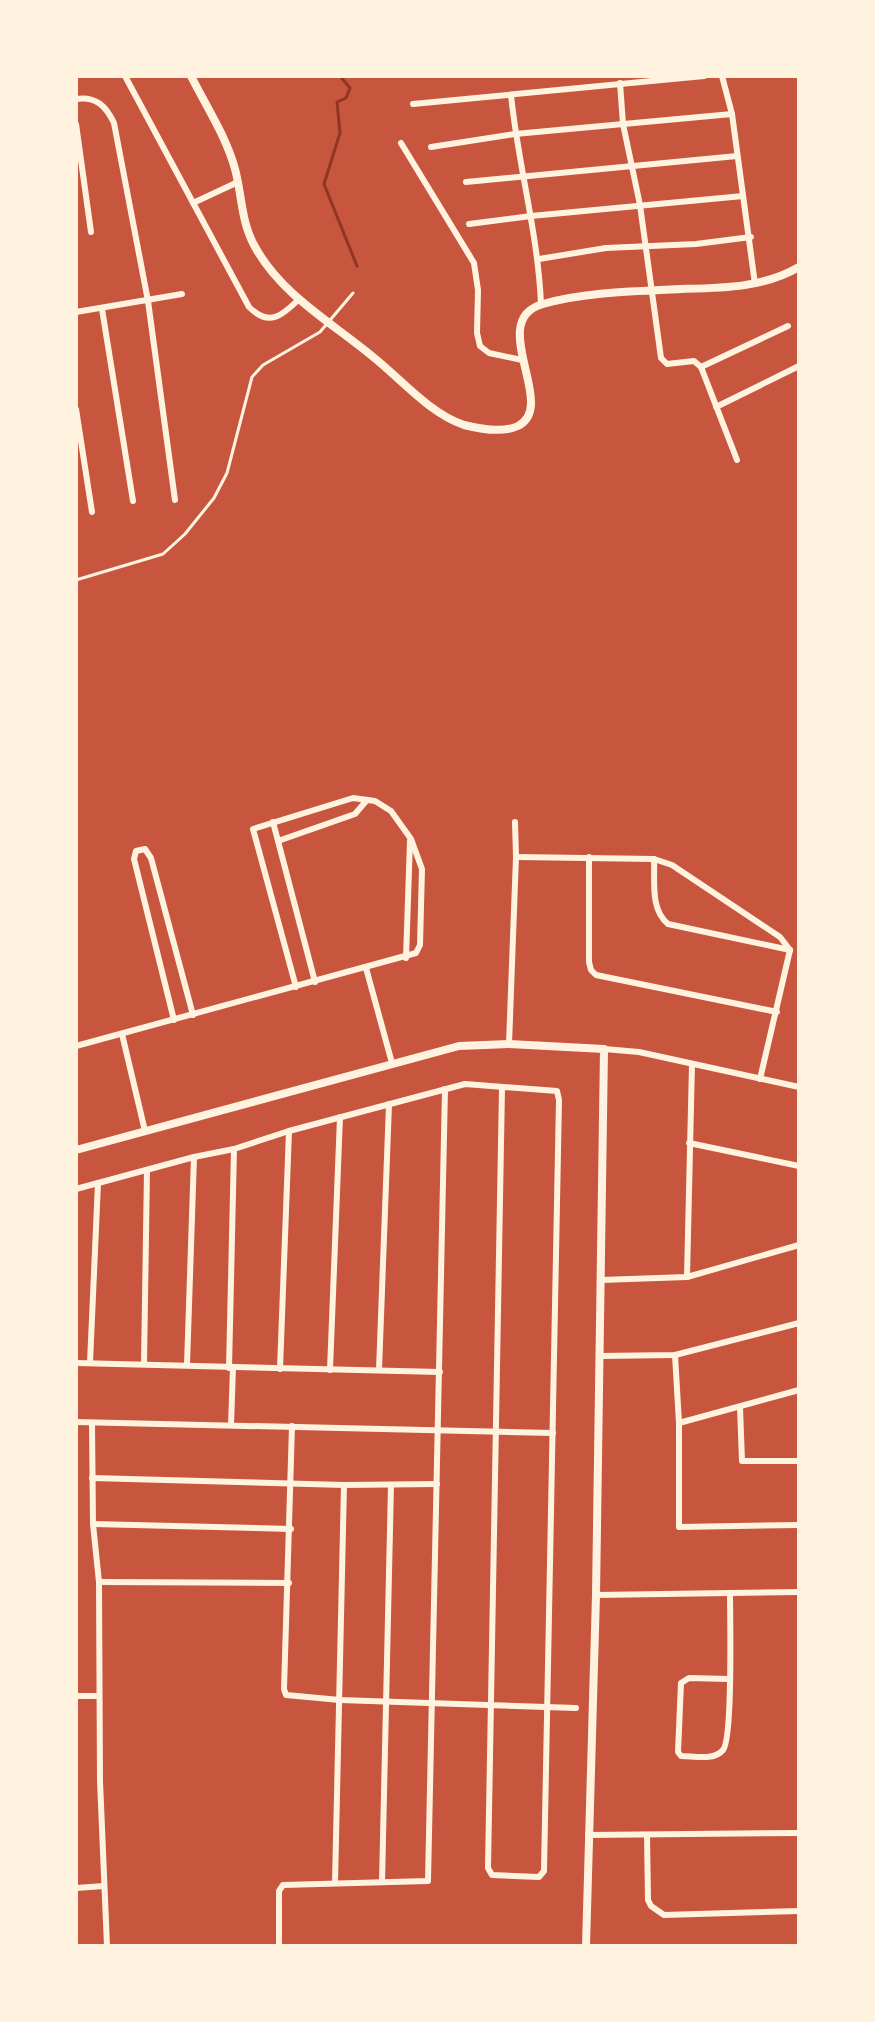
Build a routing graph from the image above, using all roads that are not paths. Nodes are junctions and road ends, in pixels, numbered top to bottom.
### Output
1 (125, 76) edge
2 (191, 76) edge
3 (687, 76) edge
4 (704, 76) edge
5 (722, 76) edge
6 (620, 83) junction
7 (511, 95) junction
8 (76, 99) edge
9 (413, 104) dead end
10 (732, 114) junction
11 (76, 124) edge
12 (623, 124) junction
13 (515, 134) junction
14 (401, 143) dead end
15 (431, 147) dead end
16 (737, 156) junction
17 (633, 166) junction
18 (523, 176) junction
19 (238, 182) junction
20 (466, 182) dead end
21 (743, 196) junction
22 (193, 203) junction
23 (640, 205) junction
24 (531, 216) junction
25 (469, 224) dead end
26 (91, 232) dead end
27 (751, 237) junction
28 (646, 246) junction
29 (539, 259) junction
30 (799, 267) edge
31 (755, 284) junction
32 (651, 290) junction
33 (353, 293) dead end
34 (182, 294) dead end
35 (299, 299) junction
36 (148, 301) junction
37 (541, 304) junction
38 (102, 309) junction
39 (76, 312) edge
40 (330, 323) junction
41 (788, 326) dead end
42 (522, 360) junction
43 (799, 366) edge
44 (701, 367) junction
45 (716, 407) junction
46 (76, 409) edge
47 (737, 460) dead end
48 (175, 500) dead end
49 (133, 501) dead end
50 (92, 512) dead end
51 (76, 580) edge
52 (367, 800) junction
53 (273, 822) junction
54 (515, 822) dead end
55 (411, 839) junction
56 (278, 841) junction
57 (516, 857) junction
58 (589, 857) junction
59 (654, 859) junction
60 (790, 950) junction
61 (406, 958) junction
62 (366, 968) junction
63 (315, 982) junction
64 (296, 987) junction
65 (777, 1012) junction
66 (193, 1015) junction
67 (174, 1020) junction
68 (122, 1034) junction
69 (509, 1044) junction
70 (76, 1046) edge
71 (604, 1049) junction
72 (392, 1063) junction
73 (692, 1064) junction
74 (760, 1079) junction
75 (799, 1087) edge
76 (502, 1088) junction
77 (445, 1089) junction
78 (389, 1104) junction
79 (340, 1117) junction
80 (145, 1131) junction
81 (289, 1131) junction
82 (689, 1143) junction
83 (234, 1149) junction
84 (76, 1150) edge
85 (194, 1157) junction
86 (799, 1166) edge
87 (147, 1170) junction
88 (98, 1183) junction
89 (76, 1189) edge
90 (799, 1245) edge
91 (687, 1277) junction
92 (601, 1280) junction
93 (799, 1323) edge
94 (675, 1355) junction
95 (600, 1356) junction
96 (76, 1363) edge
97 (90, 1363) junction
98 (144, 1364) junction
99 (187, 1365) junction
100 (231, 1368) junction
101 (280, 1369) junction
102 (330, 1370) junction
103 (379, 1370) junction
104 (440, 1372) junction
105 (799, 1390) edge
106 (740, 1407) junction
107 (76, 1422) edge
108 (92, 1423) junction
109 (679, 1423) junction
110 (231, 1425) junction
111 (292, 1426) junction
112 (439, 1430) junction
113 (495, 1430) junction
114 (553, 1433) junction
115 (799, 1461) edge
116 (92, 1478) junction
117 (292, 1483) junction
118 (437, 1484) junction
119 (344, 1485) junction
120 (391, 1485) junction
121 (93, 1524) junction
122 (799, 1525) edge
123 (291, 1529) junction
124 (99, 1582) junction
125 (289, 1583) junction
126 (799, 1592) edge
127 (730, 1593) junction
128 (596, 1595) junction
129 (729, 1679) junction
130 (76, 1696) edge
131 (98, 1696) junction
132 (340, 1700) junction
133 (386, 1701) junction
134 (432, 1702) junction
135 (489, 1704) junction
136 (548, 1706) junction
137 (576, 1708) dead end
138 (799, 1833) edge
139 (588, 1835) junction
140 (647, 1835) junction
141 (382, 1882) junction
142 (335, 1883) junction
143 (104, 1886) junction
144 (76, 1888) edge
145 (799, 1911) edge
146 (107, 1946) edge
147 (279, 1946) edge
148 (586, 1946) edge

1 - 22 street
2 - 19 street
3 - 4 street
3 - 6 street
5 - 10 street
6 - 7 street
6 - 12 street
7 - 9 street
7 - 13 street
8 - 36 street
10 - 12 street
10 - 16 street
11 - 26 street
12 - 13 street
12 - 17 street
13 - 15 street
13 - 18 street
14 - 42 street
16 - 17 street
16 - 21 street
17 - 18 street
17 - 23 street
18 - 20 street
18 - 24 street
19 - 22 street
19 - 35 street
21 - 23 street
21 - 27 street
22 - 35 street
23 - 24 street
23 - 28 street
24 - 25 street
24 - 29 street
27 - 28 street
27 - 31 street
28 - 29 street
28 - 32 street
29 - 37 street
30 - 31 street
31 - 32 street
32 - 37 street
32 - 44 street
33 - 40 lane
34 - 36 street
35 - 40 street
36 - 38 street
36 - 48 street
37 - 42 street
38 - 39 street
38 - 49 street
40 - 42 street
40 - 51 lane
41 - 44 street
43 - 45 street
44 - 45 street
45 - 47 street
46 - 50 street
52 - 53 street
52 - 55 street
52 - 56 street
53 - 56 street
53 - 64 street
54 - 57 street
55 - 61 street
55 - 61 street
56 - 63 street
57 - 58 street
57 - 69 street
58 - 59 street
58 - 65 street
59 - 60 street
59 - 60 street
60 - 65 street
61 - 62 street
62 - 63 street
62 - 72 street
63 - 64 street
64 - 66 street
65 - 74 street
66 - 67 street
66 - 67 street
67 - 68 street
68 - 70 street
68 - 80 street
69 - 71 street
69 - 72 street
71 - 73 street
71 - 92 street
72 - 80 street
73 - 74 street
73 - 82 street
74 - 75 street
76 - 77 street
76 - 113 street
76 - 114 street
77 - 78 street
77 - 104 street
78 - 79 street
78 - 103 street
79 - 81 street
79 - 102 street
80 - 84 street
81 - 83 street
81 - 101 street
82 - 86 street
82 - 91 street
83 - 85 street
83 - 100 street
85 - 87 street
85 - 99 street
87 - 88 street
87 - 98 street
88 - 89 street
88 - 97 street
90 - 91 street
91 - 92 street
92 - 95 street
93 - 94 street
94 - 95 street
94 - 109 street
95 - 128 street
96 - 97 street
97 - 98 street
98 - 99 street
99 - 100 street
100 - 101 street
100 - 110 street
101 - 102 street
102 - 103 street
103 - 104 street
104 - 112 street
105 - 106 street
106 - 109 street
106 - 115 street
107 - 108 street
108 - 110 street
108 - 116 street
109 - 122 street
110 - 111 street
111 - 112 street
111 - 117 street
112 - 113 street
112 - 118 street
113 - 114 street
113 - 135 street
114 - 136 street
116 - 117 street
116 - 121 street
117 - 119 street
117 - 123 street
118 - 120 street
118 - 134 street
119 - 120 street
119 - 132 street
120 - 133 street
121 - 123 street
121 - 124 street
123 - 125 street
124 - 125 street
124 - 131 street
125 - 132 street
126 - 127 street
127 - 128 street
127 - 129 street
128 - 139 street
129 - 129 street
130 - 131 street
131 - 143 street
132 - 133 street
132 - 142 street
133 - 134 street
133 - 141 street
134 - 135 street
134 - 141 street
135 - 136 street
135 - 136 street
136 - 137 street
138 - 140 street
139 - 140 street
139 - 148 street
140 - 145 street
141 - 142 street
142 - 147 street
143 - 144 street
143 - 146 street

